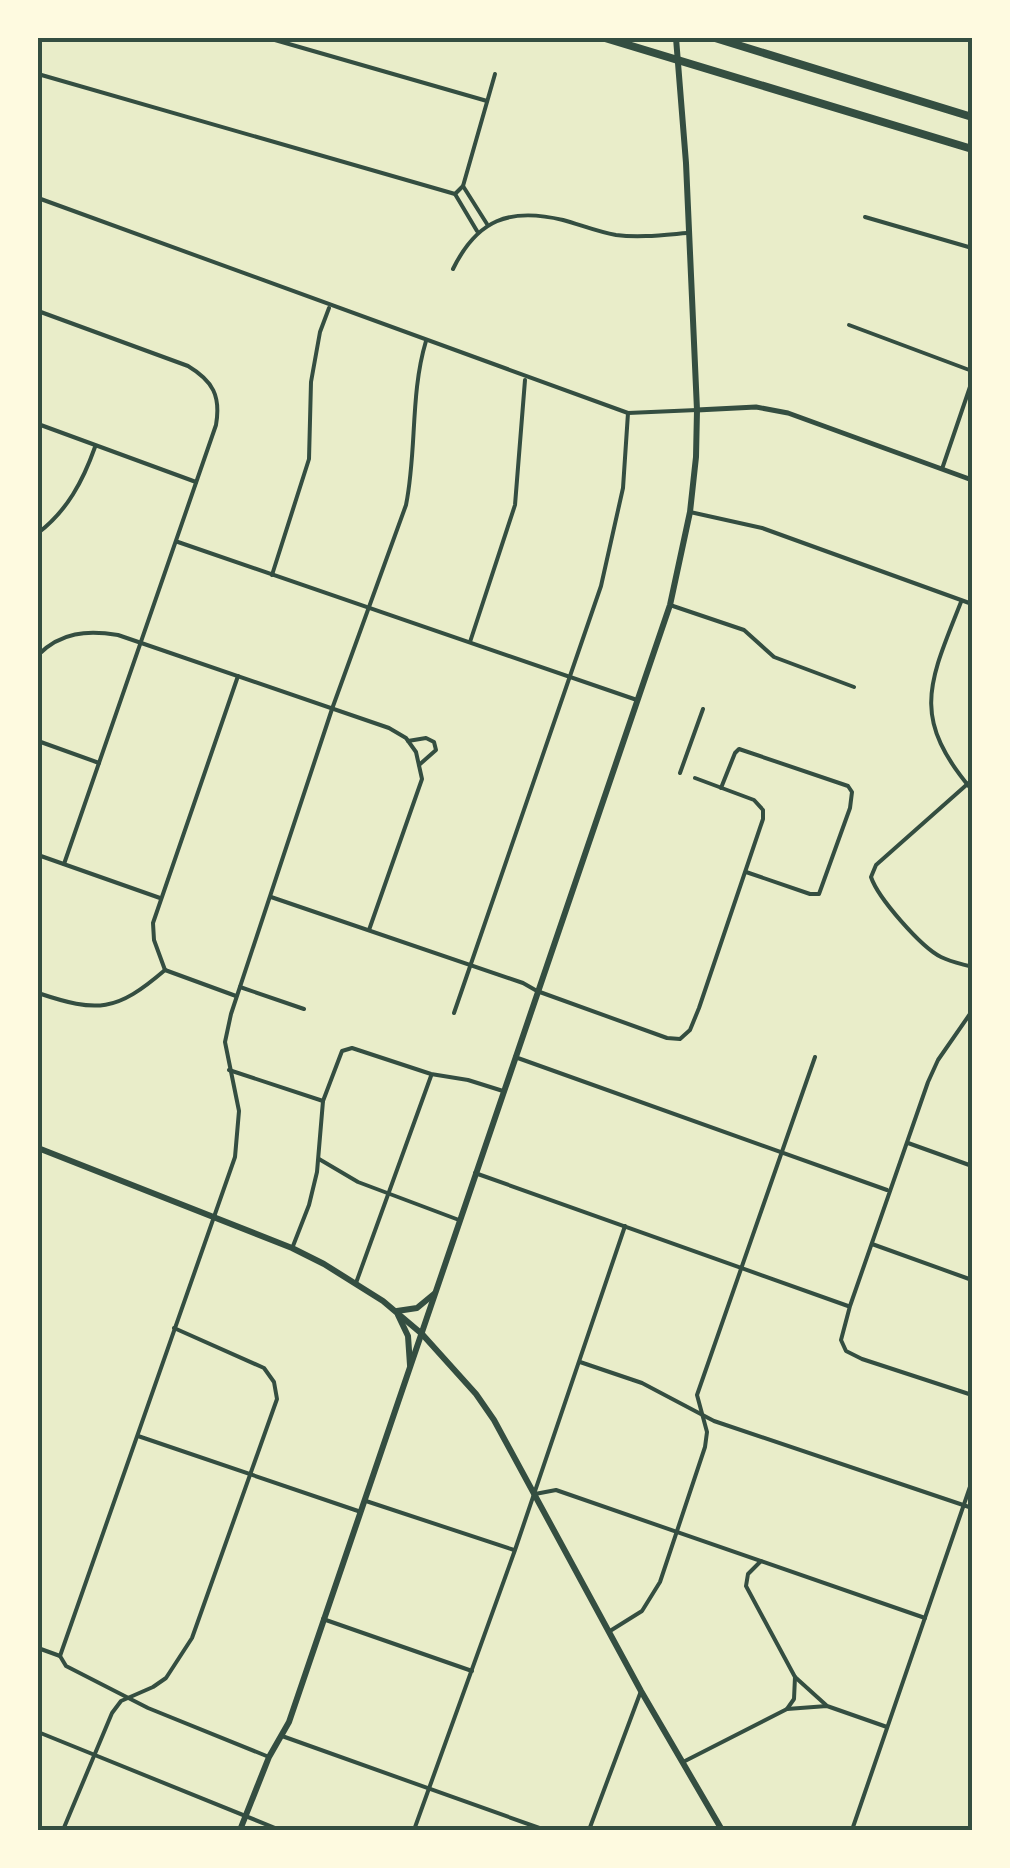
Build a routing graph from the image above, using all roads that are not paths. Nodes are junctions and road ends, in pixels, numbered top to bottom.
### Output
1 (268, 38) edge
2 (605, 38) edge
3 (676, 38) edge
4 (714, 38) edge
5 (38, 74) edge
6 (495, 74) dead end
7 (488, 101) junction
8 (972, 117) edge
9 (972, 149) edge
10 (463, 186) junction
11 (455, 194) junction
12 (38, 198) edge
13 (864, 217) dead end
14 (487, 224) junction
15 (477, 231) junction
16 (689, 233) junction
17 (972, 248) edge
18 (453, 269) dead end
19 (330, 306) junction
20 (38, 311) edge
21 (849, 325) dead end
22 (426, 341) junction
23 (972, 372) edge
24 (526, 378) junction
25 (972, 381) edge
26 (697, 410) junction
27 (628, 413) junction
28 (38, 424) edge
29 (96, 446) junction
30 (942, 469) junction
31 (972, 480) edge
32 (196, 482) junction
33 (690, 512) junction
34 (38, 533) edge
35 (177, 542) junction
36 (272, 575) junction
37 (962, 600) junction
38 (972, 604) edge
39 (670, 605) junction
40 (368, 607) junction
41 (143, 642) junction
42 (470, 642) junction
43 (38, 656) edge
44 (238, 675) junction
45 (572, 677) junction
46 (854, 687) dead end
47 (637, 700) junction
48 (332, 709) junction
49 (702, 709) dead end
50 (38, 741) edge
51 (408, 741) junction
52 (100, 763) junction
53 (419, 765) junction
54 (680, 773) dead end
55 (695, 778) dead end
56 (970, 782) edge
57 (722, 788) junction
58 (972, 790) edge
59 (38, 855) edge
60 (64, 864) junction
61 (745, 872) junction
62 (271, 897) junction
63 (160, 898) junction
64 (369, 930) junction
65 (470, 966) junction
66 (972, 968) edge
67 (165, 970) junction
68 (240, 988) junction
69 (537, 991) junction
70 (38, 993) edge
71 (237, 996) junction
72 (304, 1010) dead end
73 (972, 1011) edge
74 (454, 1013) dead end
75 (515, 1057) junction
76 (815, 1057) dead end
77 (229, 1070) junction
78 (432, 1074) junction
79 (503, 1091) junction
80 (323, 1101) junction
81 (908, 1143) junction
82 (38, 1148) edge
83 (782, 1154) junction
84 (319, 1160) junction
85 (972, 1166) edge
86 (475, 1173) junction
87 (889, 1191) junction
88 (390, 1194) junction
89 (214, 1217) junction
90 (459, 1220) junction
91 (625, 1226) junction
92 (872, 1244) junction
93 (292, 1248) junction
94 (740, 1267) junction
95 (972, 1280) edge
96 (356, 1283) junction
97 (435, 1293) junction
98 (850, 1306) junction
99 (396, 1311) junction
100 (174, 1328) junction
101 (422, 1334) junction
102 (580, 1362) junction
103 (410, 1371) junction
104 (972, 1395) edge
105 (703, 1414) junction
106 (138, 1436) junction
107 (251, 1476) junction
108 (972, 1482) edge
109 (535, 1494) junction
110 (366, 1500) junction
111 (964, 1506) junction
112 (972, 1508) edge
113 (361, 1512) junction
114 (678, 1532) junction
115 (516, 1550) junction
116 (761, 1561) junction
117 (924, 1618) junction
118 (322, 1619) junction
119 (610, 1632) junction
120 (38, 1648) edge
121 (60, 1656) junction
122 (472, 1671) junction
123 (795, 1677) junction
124 (640, 1691) junction
125 (129, 1696) junction
126 (827, 1706) junction
127 (788, 1709) junction
128 (887, 1727) junction
129 (38, 1732) edge
130 (282, 1736) junction
131 (94, 1755) junction
132 (270, 1757) junction
133 (681, 1763) junction
134 (431, 1790) junction
135 (246, 1816) junction
136 (63, 1830) edge
137 (240, 1830) edge
138 (280, 1830) edge
139 (414, 1830) edge
140 (545, 1830) edge
141 (589, 1830) edge
142 (722, 1830) edge
143 (852, 1830) edge

1 - 7 street
2 - 9 highway
3 - 16 main road
4 - 8 highway
5 - 11 street
6 - 7 street
7 - 10 street
10 - 11 street
10 - 14 street
11 - 15 street
12 - 19 street
13 - 17 street
14 - 15 street
14 - 16 street
15 - 18 street
16 - 26 main road
19 - 22 street
19 - 36 street
20 - 32 street
21 - 23 street
22 - 24 street
22 - 40 street
24 - 27 street
24 - 42 street
25 - 30 street
26 - 27 street
26 - 30 street
26 - 33 main road
27 - 45 street
28 - 29 street
29 - 32 street
29 - 34 street
30 - 31 street
32 - 35 street
33 - 37 street
33 - 39 main road
35 - 36 street
35 - 41 street
36 - 40 street
37 - 38 street
37 - 56 street
39 - 46 street
39 - 47 main road
40 - 42 street
40 - 48 street
41 - 43 street
41 - 44 street
41 - 52 street
42 - 45 street
44 - 48 street
44 - 63 street
45 - 47 street
45 - 65 street
47 - 69 main road
48 - 51 street
48 - 62 street
49 - 54 street
50 - 52 street
51 - 53 street
51 - 53 street
52 - 60 street
53 - 64 street
55 - 57 street
56 - 58 street
56 - 66 street
57 - 61 street
57 - 61 street
59 - 60 street
60 - 63 street
61 - 69 street
62 - 64 street
62 - 68 street
63 - 67 street
64 - 65 street
65 - 69 street
65 - 74 street
67 - 70 street
67 - 71 street
68 - 71 street
68 - 72 street
69 - 75 main road
71 - 77 street
73 - 81 street
75 - 79 main road
75 - 83 street
76 - 83 street
77 - 80 street
77 - 89 street
78 - 79 street
78 - 80 street
78 - 88 street
79 - 86 main road
80 - 84 street
81 - 85 street
81 - 87 street
82 - 89 main road
83 - 87 street
83 - 94 street
84 - 88 street
84 - 93 street
86 - 90 main road
86 - 91 street
87 - 92 street
88 - 90 street
88 - 96 street
89 - 93 main road
89 - 100 street
90 - 97 main road
91 - 94 street
91 - 102 street
92 - 95 street
92 - 98 street
93 - 96 main road
94 - 98 street
94 - 105 street
96 - 99 main road
97 - 99 main road
97 - 101 main road
98 - 104 street
99 - 101 main road
99 - 103 main road
100 - 106 street
100 - 107 street
101 - 103 main road
101 - 109 main road
102 - 105 street
102 - 109 street
103 - 110 main road
105 - 111 street
105 - 114 street
106 - 107 street
106 - 121 street
107 - 113 street
107 - 125 street
108 - 111 street
109 - 114 street
109 - 115 street
109 - 119 main road
110 - 113 main road
110 - 115 street
111 - 112 street
111 - 117 street
113 - 118 main road
114 - 116 street
114 - 119 street
115 - 122 street
116 - 117 street
116 - 123 street
117 - 128 street
118 - 122 street
118 - 130 main road
119 - 124 main road
120 - 121 street
121 - 125 street
122 - 134 street
123 - 126 street
123 - 127 street
124 - 133 main road
124 - 141 street
125 - 131 street
125 - 132 street
126 - 127 street
126 - 128 street
127 - 133 street
128 - 143 street
129 - 131 street
130 - 132 main road
130 - 134 street
131 - 135 street
131 - 136 street
132 - 135 main road
133 - 142 main road
134 - 139 street
134 - 140 street
135 - 137 main road
135 - 138 street

